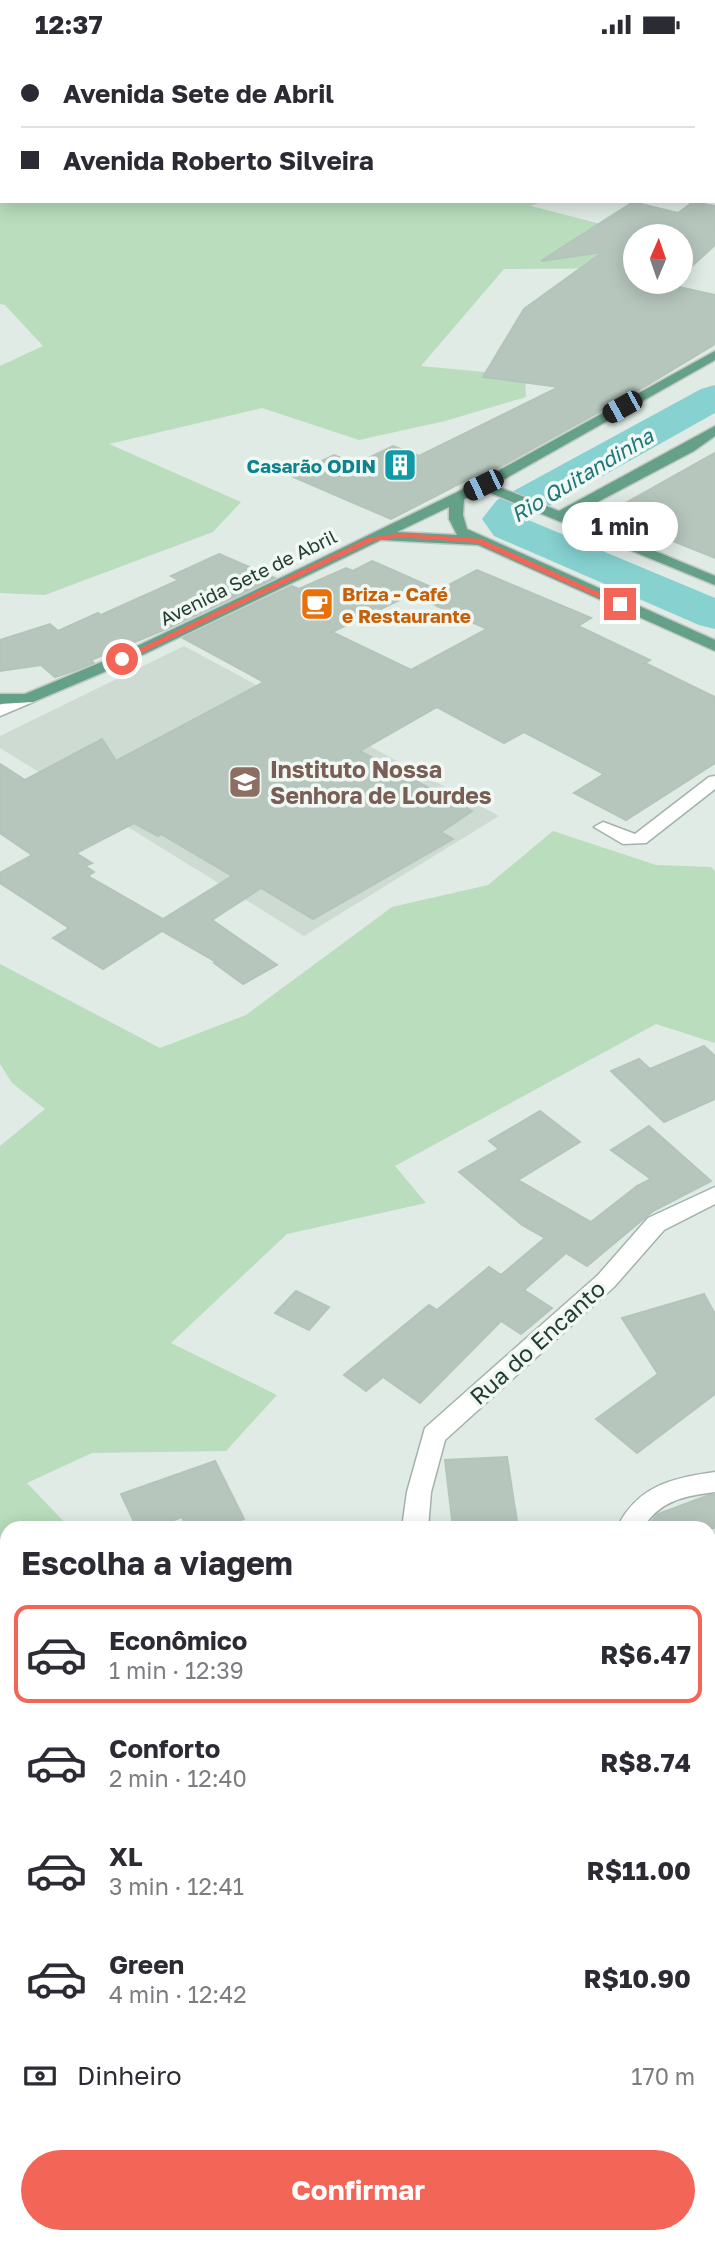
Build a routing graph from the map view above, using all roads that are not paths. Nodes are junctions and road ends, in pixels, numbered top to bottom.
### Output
1 (715, 355) edge
2 (715, 430) edge
3 (483, 485) junction
4 (458, 498) junction
5 (557, 515) junction
6 (371, 539) junction
7 (478, 541) junction
8 (715, 581) edge
9 (715, 646) edge
10 (0, 699) edge
11 (27, 699) junction
12 (0, 711) edge
13 (715, 781) edge
14 (603, 827) dead end
15 (715, 1195) edge
16 (715, 1482) edge
17 (416, 1521) edge
18 (632, 1521) edge

1 - 3 main road, Avenida Sete de Abril
2 - 5 main road
3 - 4 main road, Avenida Sete de Abril
3 - 5 main road
4 - 6 main road, Avenida Sete de Abril
4 - 7 main road
5 - 8 main road
6 - 7 main road
6 - 11 main road, Avenida Sete de Abril
7 - 9 main road
10 - 11 main road
11 - 12 street
13 - 14 street
15 - 17 street, Rua do Encanto
16 - 18 street

